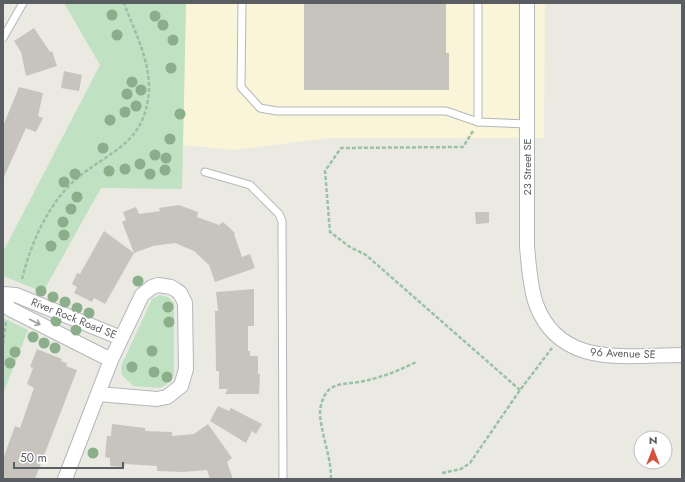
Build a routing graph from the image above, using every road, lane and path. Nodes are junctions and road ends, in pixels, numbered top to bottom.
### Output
1 (23, 3) edge
2 (124, 3) edge
3 (242, 3) edge
4 (478, 3) edge
5 (527, 3) edge
6 (3, 38) edge
7 (478, 122) junction
8 (527, 124) junction
9 (205, 172) dead end
10 (22, 279) dead end
11 (3, 294) edge
12 (3, 301) edge
13 (6, 319) dead end
14 (548, 326) joint
15 (121, 338) junction
16 (559, 338) junction
17 (3, 344) edge
18 (682, 355) edge
19 (111, 360) junction
20 (416, 362) dead end
21 (520, 390) junction
22 (98, 394) junction
23 (442, 473) dead end
24 (65, 479) edge
25 (283, 479) edge
26 (331, 479) edge

1 - 6 lane
2 - 10 path
3 - 7 lane
4 - 7 lane
5 - 8 street, 23 Street SE
7 - 8 lane
7 - 21 path
8 - 14 street, 23 Street SE
9 - 25 lane
11 - 15 street, River Rock Road SE
12 -> 19 street, River Rock Road SE
13 - 17 path
14 - 16 street, 96 Avenue SE
15 - 19 street, River Rock Road SE
15 - 22 street
16 - 18 street, 96 Avenue SE
16 - 21 path
19 - 22 street, River Rock Road SE
20 - 26 path
21 - 23 path
22 - 24 street, River Rock Road SE

